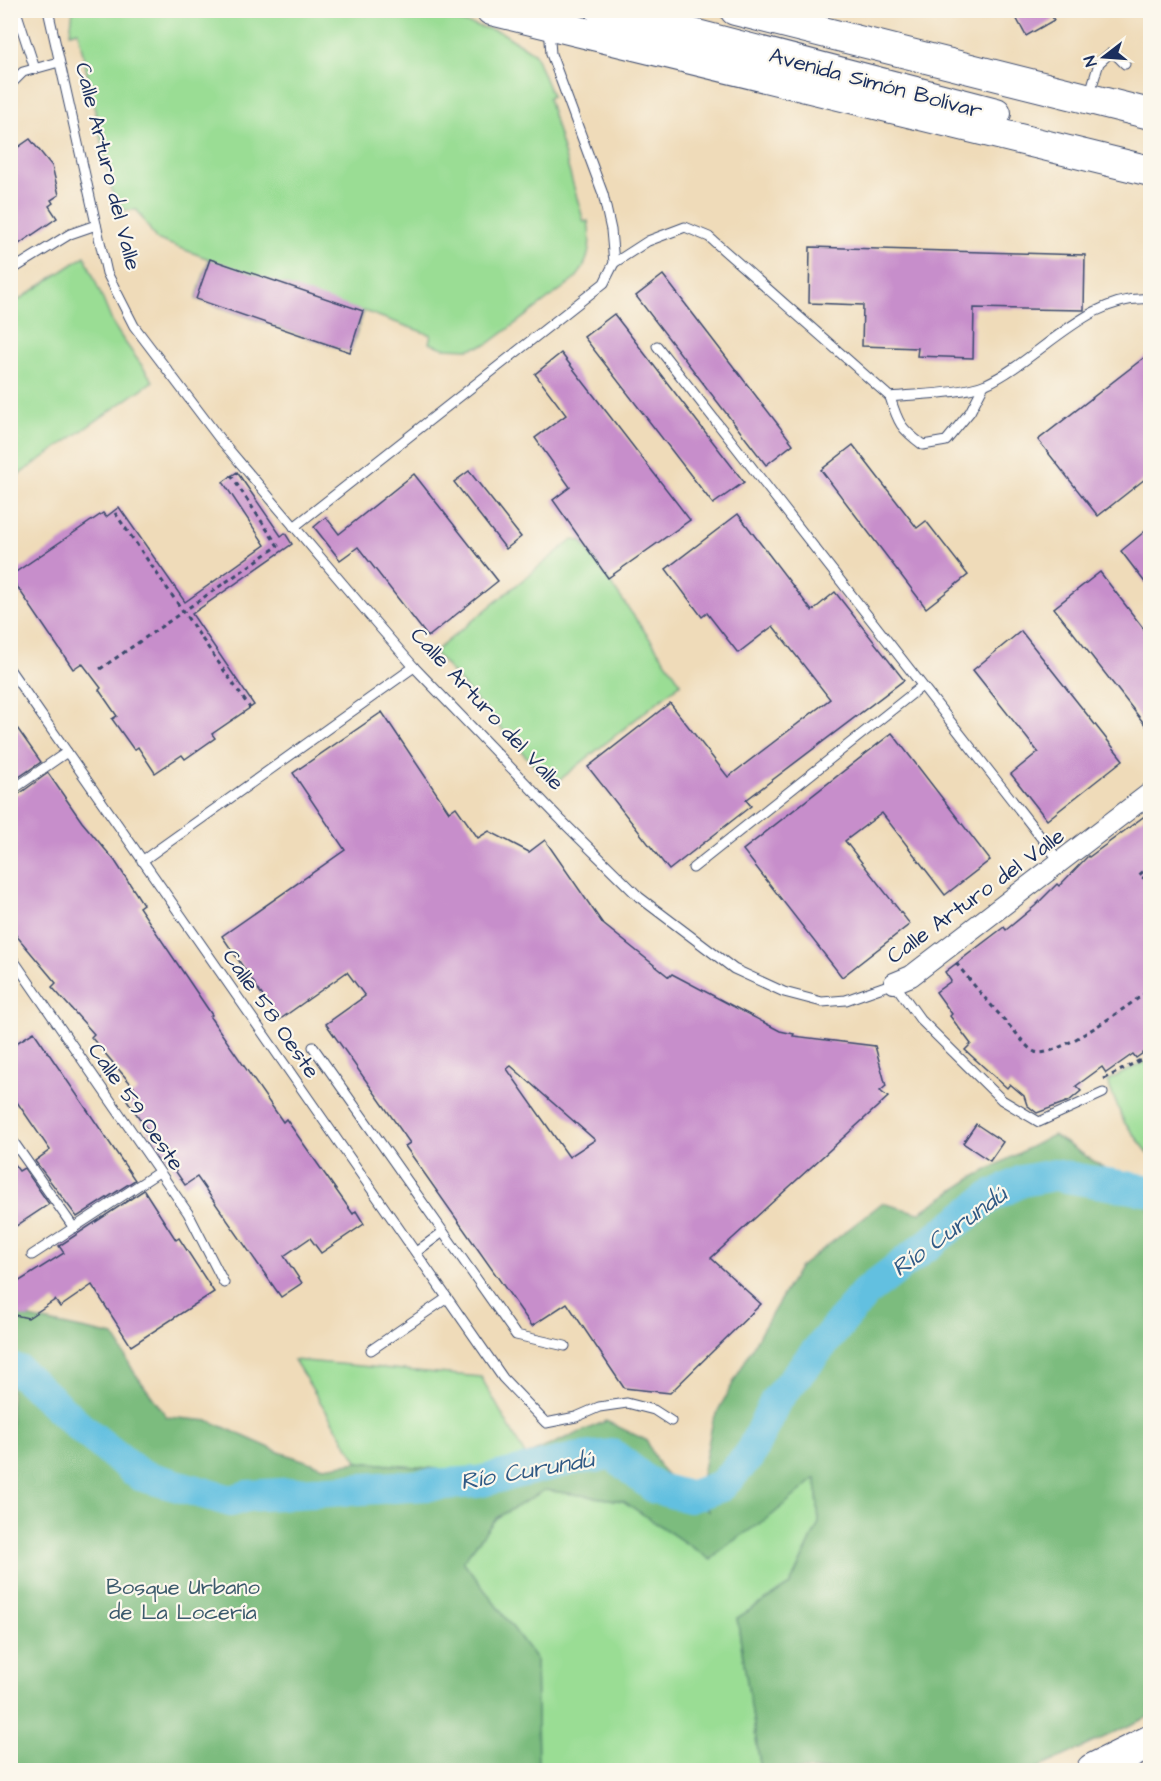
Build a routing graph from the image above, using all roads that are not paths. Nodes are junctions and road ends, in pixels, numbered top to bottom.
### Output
1 (48, 10) edge
2 (491, 10) edge
3 (601, 10) edge
4 (735, 10) edge
5 (814, 10) edge
6 (10, 14) edge
7 (548, 25) junction
8 (898, 51) junction
9 (59, 62) junction
10 (1125, 64) dead end
11 (35, 69) junction
12 (10, 85) edge
13 (1088, 98) junction
14 (1150, 114) edge
15 (1150, 154) edge
16 (1150, 171) edge
17 (96, 225) junction
18 (614, 263) junction
19 (10, 271) edge
20 (1150, 300) edge
21 (657, 346) dead end
22 (984, 385) junction
23 (890, 397) junction
24 (294, 527) junction
25 (414, 667) junction
26 (10, 670) edge
27 (922, 686) junction
28 (67, 752) junction
29 (15, 788) dead end
30 (1150, 793) edge
31 (142, 861) junction
32 (1060, 863) junction
33 (693, 868) dead end
34 (10, 955) edge
35 (894, 983) junction
36 (313, 1047) dead end
37 (1103, 1093) road end
38 (10, 1137) edge
39 (159, 1172) junction
40 (74, 1228) junction
41 (443, 1232) junction
42 (416, 1252) junction
43 (32, 1255) dead end
44 (225, 1283) dead end
45 (447, 1298) junction
46 (565, 1347) dead end
47 (371, 1350) dead end
48 (671, 1421) dead end
49 (1150, 1742) edge
50 (1093, 1770) edge

1 - 9 lane, Calle Arturo del Valle
2 - 7 main road
3 - 15 main road, Avenida Simón Bolívar
4 - 8 main road, Avenida Simón Bolívar
5 - 8 main road
6 - 11 lane
7 - 16 main road
7 - 18 lane
8 - 13 main road, Avenida Simón Bolívar
9 - 11 lane
9 - 17 lane, Calle Arturo del Valle
10 - 13 lane
11 - 12 lane
13 - 14 main road, Avenida Simón Bolívar
17 - 19 lane
17 - 24 lane, Calle Arturo del Valle
18 - 23 lane
18 - 24 lane
20 - 22 lane
21 - 27 lane
22 - 23 lane
22 - 23 lane
24 - 25 lane, Calle Arturo del Valle
25 - 31 lane
25 - 35 lane, Calle Arturo del Valle
26 - 28 lane, Calle 58 Oeste
27 - 32 lane
27 - 33 lane
28 - 29 lane
28 - 31 lane, Calle 58 Oeste
30 - 32 street, Calle Arturo del Valle
31 - 42 lane, Calle 58 Oeste
32 - 35 street, Calle Arturo del Valle
34 - 39 lane, Calle 59 Oeste
35 - 37 lane
36 - 41 lane
38 - 40 lane
39 - 40 lane
39 - 44 lane, Calle 59 Oeste
40 - 43 lane
41 - 42 lane
41 - 46 lane
42 - 45 lane, Calle 58 Oeste
45 - 47 lane
45 - 48 lane, Calle 58 Oeste
49 - 50 highway

